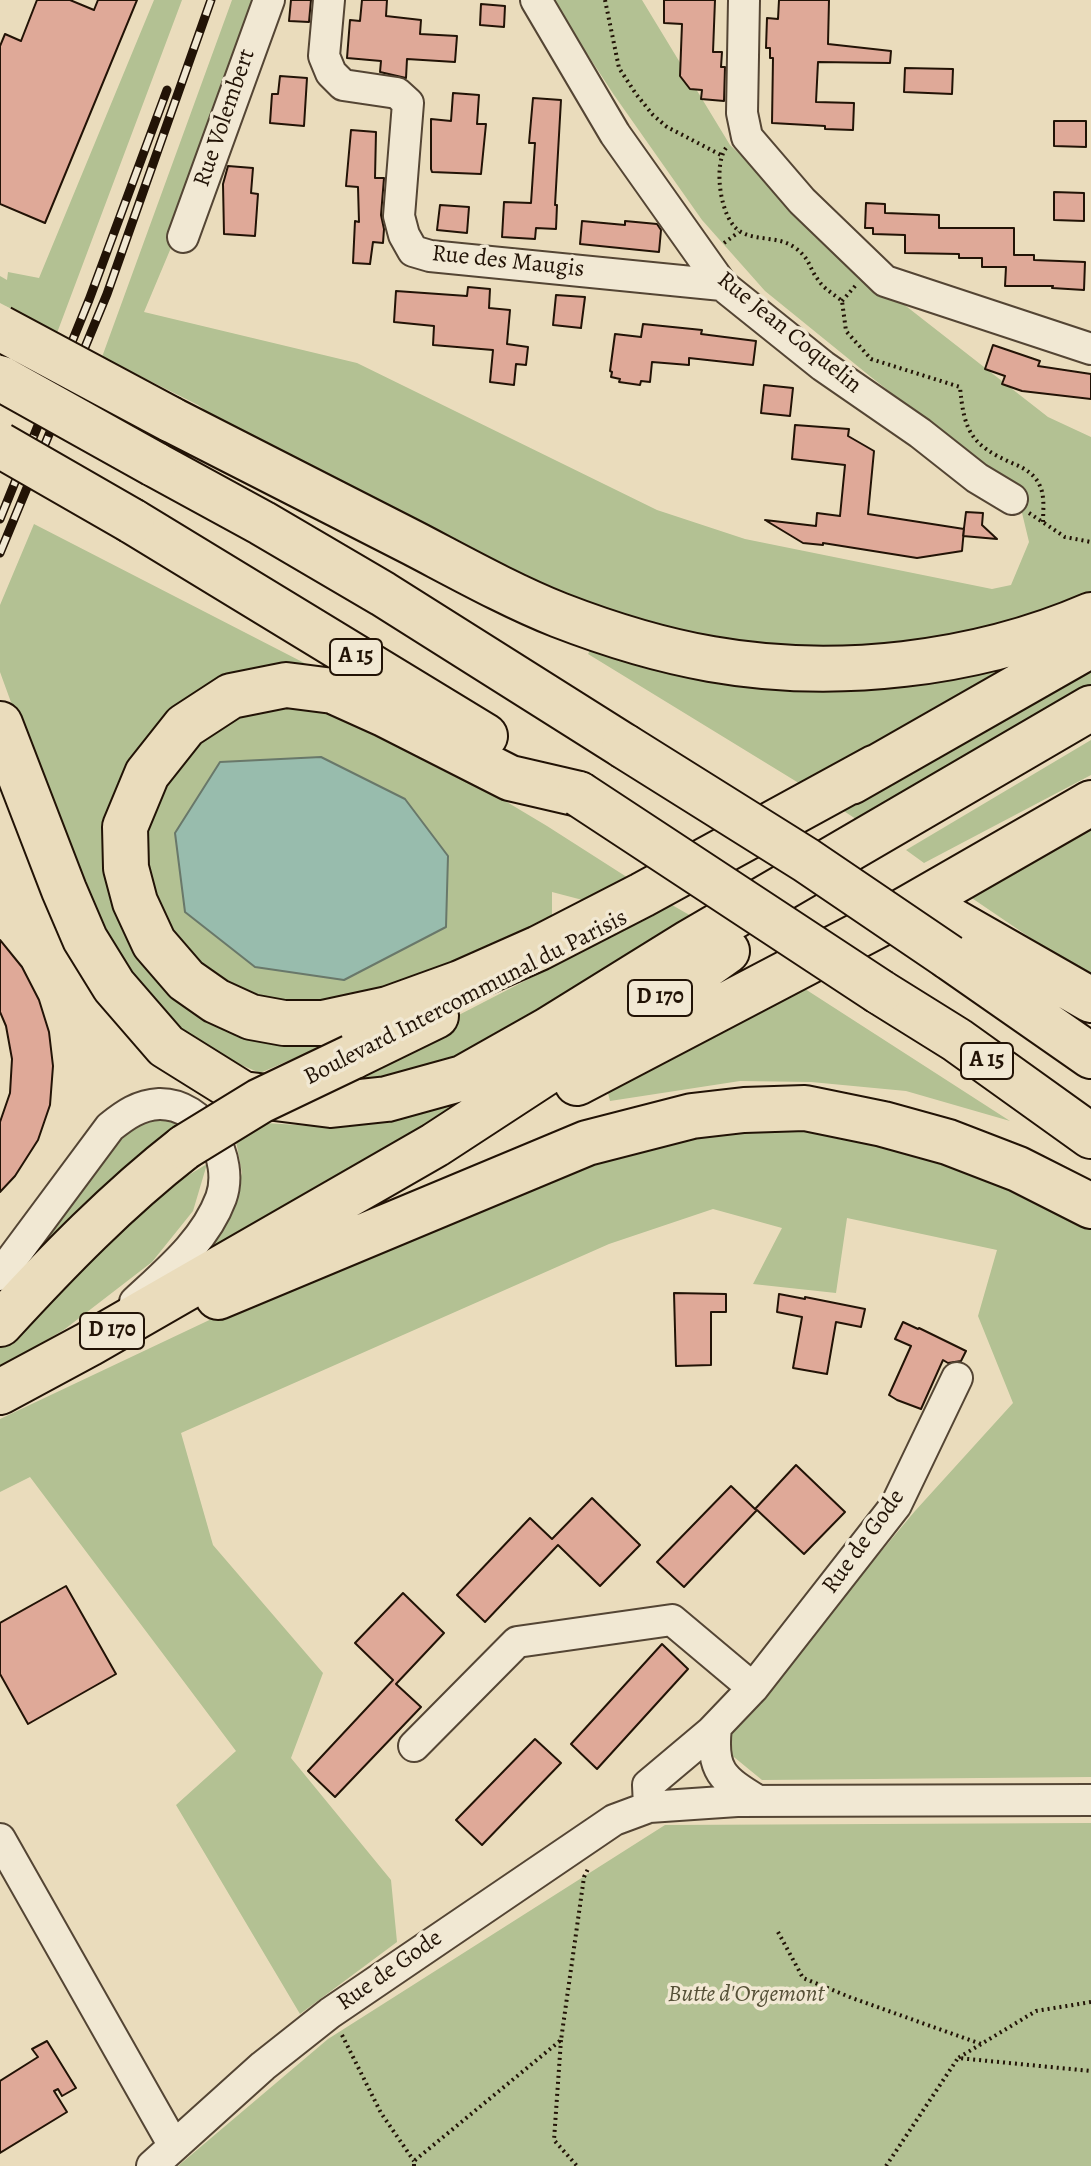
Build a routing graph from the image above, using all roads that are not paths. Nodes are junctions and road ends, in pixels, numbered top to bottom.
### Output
1 (269, 0) edge
2 (329, 0) edge
3 (536, 0) edge
4 (744, 0) edge
5 (183, 237) dead end
6 (722, 285) junction
7 (0, 328) edge
8 (1091, 349) edge
9 (0, 378) edge
10 (0, 445) edge
11 (1012, 499) road end
12 (1091, 615) edge
13 (1091, 645) edge
14 (1091, 708) edge
15 (1091, 721) edge
16 (0, 724) edge
17 (876, 767) junction
18 (579, 794) junction
19 (1091, 803) edge
20 (951, 939) junction
21 (1091, 1000) edge
22 (1091, 1056) edge
23 (1091, 1136) edge
24 (1091, 1206) edge
25 (223, 1266) junction
26 (0, 1275) edge
27 (0, 1324) edge
28 (89, 1344) junction
29 (957, 1378) dead end
30 (0, 1393) edge
31 (753, 1688) junction
32 (716, 1727) junction
33 (414, 1746) dead end
34 (1091, 1800) edge
35 (758, 1801) junction
36 (649, 1807) junction
37 (0, 1839) edge
38 (163, 2156) edge

1 - 5 street, Rue Volembert
2 - 6 street, Rue des Maugis
3 - 6 street, Rue Jean Coquelin
4 - 8 street
6 - 11 street, Rue Jean Coquelin
7 - 12 highway, bridge
9 - 20 highway, A 15, bridge
10 - 18 highway, A 15, bridge
13 - 17 highway, Boulevard Intercommunal du Parisis
14 - 16 highway
15 - 25 highway, D 170
17 - 18 highway
17 - 27 highway, Boulevard Intercommunal du Parisis, bridge
18 - 23 highway, A 15, bridge
19 - 25 highway
20 - 21 highway
20 - 22 highway, A 15
24 - 30 highway
25 - 28 highway, D 170
26 - 28 street
28 - 30 highway, D 170
29 - 31 street, Rue de Gode
31 - 32 street, Rue de Gode
31 - 33 street
32 - 35 street
32 - 36 street, Rue de Gode
34 - 35 street, Rue de Gode
35 - 36 street, Rue de Gode
36 - 38 street, Rue de Gode
37 - 38 street

